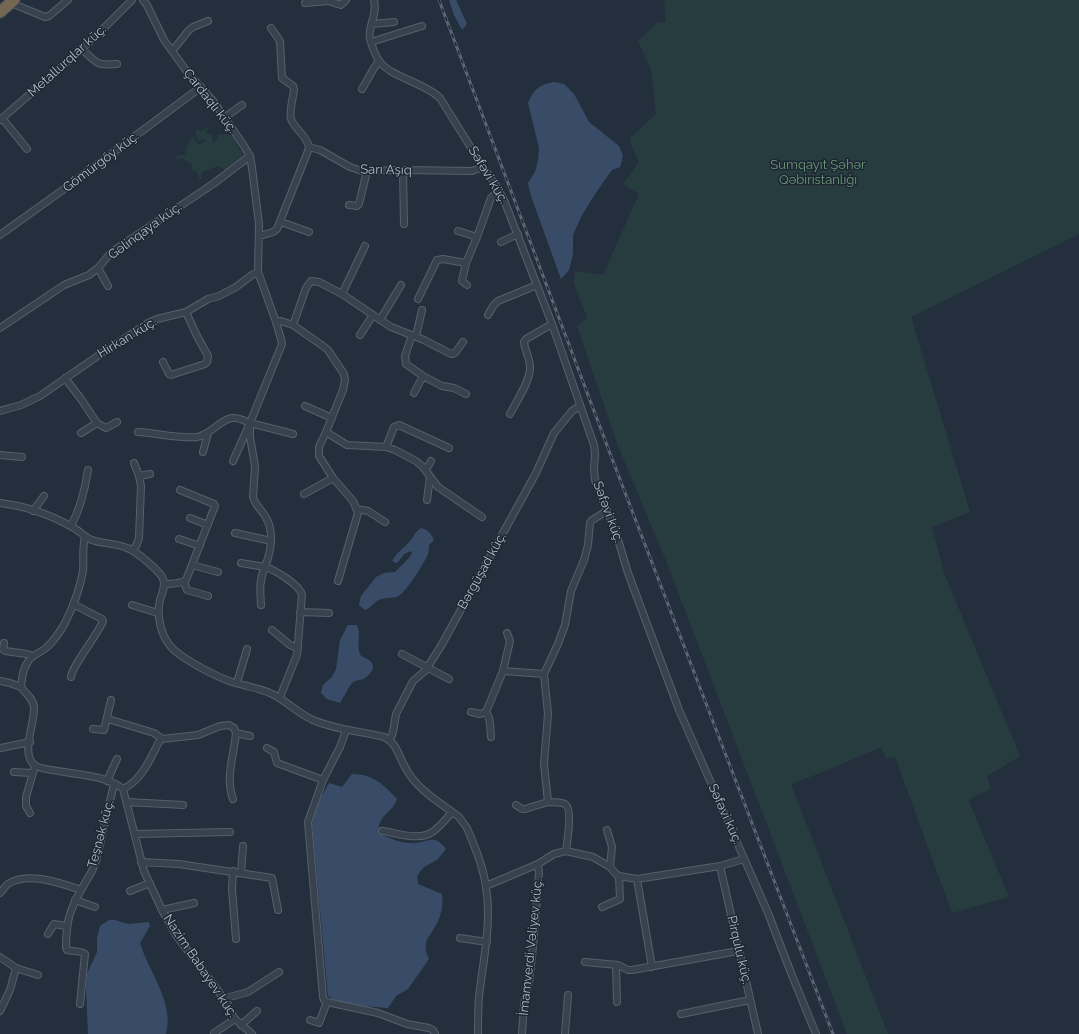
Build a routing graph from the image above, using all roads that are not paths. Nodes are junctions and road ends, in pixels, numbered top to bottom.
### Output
1 (68, 0) edge
2 (132, 0) edge
3 (143, 0) edge
4 (346, 0) edge
5 (374, 0) edge
6 (13, 1) edge
7 (305, 3) dead end
8 (0, 12) edge
9 (208, 21) dead end
10 (394, 22) dead end
11 (372, 24) junction
12 (422, 26) dead end
13 (271, 28) dead end
14 (371, 42) junction
15 (82, 49) junction
16 (173, 50) junction
17 (379, 61) junction
18 (118, 64) dead end
19 (201, 87) junction
20 (362, 89) dead end
21 (242, 105) dead end
22 (224, 118) junction
23 (1, 119) edge
24 (309, 147) junction
25 (27, 149) dead end
26 (250, 156) junction
27 (483, 167) junction
28 (403, 170) junction
29 (367, 171) junction
30 (499, 190) junction
31 (349, 205) dead end
32 (280, 222) junction
33 (404, 224) dead end
34 (458, 231) dead end
35 (309, 232) dead end
36 (518, 234) junction
37 (0, 235) edge
38 (260, 236) junction
39 (477, 237) junction
40 (501, 242) dead end
41 (365, 246) dead end
42 (466, 264) junction
43 (98, 268) junction
44 (258, 272) junction
45 (401, 285) dead end
46 (467, 285) dead end
47 (537, 285) junction
48 (108, 286) dead end
49 (342, 294) junction
50 (418, 299) dead end
51 (422, 310) dead end
52 (186, 312) junction
53 (488, 314) dead end
54 (373, 315) junction
55 (380, 320) junction
56 (276, 322) junction
57 (552, 324) junction
58 (293, 325) junction
59 (0, 328) edge
60 (360, 335) dead end
61 (414, 336) junction
62 (463, 342) dead end
63 (163, 362) dead end
64 (423, 376) junction
65 (65, 378) junction
66 (414, 393) dead end
67 (466, 394) dead end
68 (304, 406) dead end
69 (580, 406) junction
70 (0, 411) edge
71 (510, 414) dead end
72 (332, 418) junction
73 (117, 422) dead end
74 (250, 422) junction
75 (97, 423) junction
76 (138, 432) dead end
77 (326, 432) junction
78 (81, 433) dead end
79 (208, 433) junction
80 (293, 434) dead end
81 (386, 447) junction
82 (449, 448) dead end
83 (203, 452) dead end
84 (0, 455) edge
85 (22, 457) dead end
86 (233, 461) dead end
87 (431, 461) dead end
88 (134, 462) dead end
89 (88, 470) dead end
90 (426, 470) junction
91 (150, 474) dead end
92 (139, 476) junction
93 (430, 477) junction
94 (333, 478) junction
95 (180, 490) dead end
96 (304, 494) dead end
97 (44, 496) dead end
98 (427, 500) dead end
99 (0, 503) edge
100 (357, 509) junction
101 (33, 511) junction
102 (607, 511) junction
103 (190, 518) dead end
104 (482, 518) dead end
105 (385, 522) dead end
106 (208, 524) junction
107 (71, 526) junction
108 (235, 533) dead end
109 (85, 537) junction
110 (179, 539) dead end
111 (271, 541) junction
112 (200, 546) junction
113 (132, 550) junction
114 (241, 563) dead end
115 (192, 565) junction
116 (265, 567) junction
117 (218, 572) dead end
118 (338, 581) dead end
119 (184, 582) junction
120 (164, 584) junction
121 (208, 596) dead end
122 (73, 604) junction
123 (132, 605) dead end
124 (261, 605) dead end
125 (300, 612) junction
126 (158, 613) junction
127 (329, 613) dead end
128 (272, 630) dead end
129 (507, 633) dead end
130 (4, 643) dead end
131 (298, 648) junction
132 (247, 649) dead end
133 (402, 654) dead end
134 (33, 656) junction
135 (427, 667) junction
136 (502, 671) junction
137 (544, 674) junction
138 (72, 677) dead end
139 (449, 679) dead end
140 (0, 681) edge
141 (237, 683) junction
142 (21, 687) junction
143 (280, 697) junction
144 (111, 700) dead end
145 (471, 712) dead end
146 (486, 712) junction
147 (108, 719) junction
148 (93, 729) dead end
149 (346, 730) junction
150 (236, 733) junction
151 (250, 736) dead end
152 (491, 737) dead end
153 (162, 739) junction
154 (390, 740) junction
155 (30, 742) junction
156 (0, 748) edge
157 (267, 748) dead end
158 (117, 759) dead end
159 (35, 766) junction
160 (14, 772) dead end
161 (32, 773) junction
162 (323, 780) junction
163 (107, 781) junction
164 (114, 784) junction
165 (123, 789) junction
166 (233, 799) dead end
167 (127, 802) junction
168 (548, 802) junction
169 (183, 805) dead end
170 (516, 805) dead end
171 (452, 812) junction
172 (30, 813) dead end
173 (607, 830) dead end
174 (382, 831) dead end
175 (230, 832) dead end
176 (135, 834) junction
177 (243, 846) dead end
178 (566, 851) junction
179 (744, 859) junction
180 (141, 862) junction
181 (538, 864) junction
182 (720, 866) junction
183 (610, 867) junction
184 (233, 872) junction
185 (241, 873) junction
186 (619, 876) junction
187 (637, 879) junction
188 (150, 883) junction
189 (486, 886) junction
190 (81, 890) junction
191 (130, 891) dead end
192 (0, 893) edge
193 (75, 900) junction
194 (194, 903) dead end
195 (95, 907) dead end
196 (602, 907) dead end
197 (162, 910) junction
198 (278, 910) dead end
199 (66, 926) junction
200 (48, 934) dead end
201 (460, 938) dead end
202 (236, 939) dead end
203 (487, 942) junction
204 (738, 951) junction
205 (0, 957) edge
206 (585, 962) dead end
207 (616, 965) junction
208 (652, 967) junction
209 (16, 968) junction
210 (279, 972) dead end
211 (38, 975) dead end
212 (568, 996) dead end
213 (222, 999) junction
214 (750, 1000) junction
215 (327, 1002) junction
216 (617, 1002) dead end
217 (80, 1004) dead end
218 (0, 1011) edge
219 (257, 1011) dead end
220 (682, 1014) dead end
221 (234, 1019) junction
222 (310, 1020) dead end
223 (240, 1024) junction
224 (214, 1033) edge
225 (252, 1034) edge
226 (435, 1034) edge
227 (478, 1034) edge
228 (522, 1034) edge
229 (565, 1034) edge
230 (758, 1034) edge
231 (816, 1034) edge

1 - 6 street
2 - 15 street, Metallurqlar küç.
3 - 16 street, Çardaqlı küç.
4 - 7 street
5 - 11 street
6 - 8 highway
9 - 16 street
10 - 11 street
11 - 14 street
12 - 14 street
13 - 24 street
14 - 17 street
15 - 18 street
15 - 23 street, Metallurqlar küç.
16 - 19 street, Çardaqlı küç.
17 - 20 street
17 - 27 street, Səfəvi küç.
19 - 22 street, Çardaqlı küç.
19 - 37 street, Gömürgöy küç.
21 - 22 street
22 - 26 street, Çardaqlı küç.
23 - 25 street
24 - 29 street, Sarı Aşıq
24 - 32 street
26 - 38 street, Çardaqlı küç.
26 - 43 street, Gəlinqaya küç.
27 - 28 street, Sarı Aşıq
27 - 30 street, Səfəvi küç.
28 - 29 street, Sarı Aşıq
28 - 33 street
29 - 31 street
30 - 36 street, Səfəvi küç.
30 - 39 street
32 - 35 street
32 - 38 street
34 - 39 street
36 - 40 street
36 - 47 street, Səfəvi küç.
38 - 44 street, Çardaqlı küç.
39 - 42 street
41 - 49 street
42 - 46 street
42 - 50 street
43 - 48 street
43 - 59 street, Gəlinqaya küç.
44 - 52 street, Hirkan küç.
44 - 56 street, Çardaqlı küç.
45 - 55 street
47 - 53 street
47 - 57 street, Səfəvi küç.
49 - 54 street
49 - 58 street
51 - 61 street
52 - 63 street
52 - 65 street, Hirkan küç.
54 - 55 street
54 - 60 street
55 - 61 street
56 - 58 street
56 - 74 street, Çardaqlı küç.
57 - 69 street, Səfəvi küç.
57 - 71 street
58 - 72 street
61 - 62 street
61 - 64 street
64 - 66 street
64 - 67 street
65 - 70 street, Hirkan küç.
65 - 75 street
68 - 72 street
69 - 102 street, Səfəvi küç.
69 - 135 street, Bərgüşad küç.
72 - 77 street
73 - 75 street
74 - 79 street
74 - 80 street
74 - 86 street
74 - 111 street, Çardaqlı küç.
75 - 78 street
76 - 79 street
77 - 81 street
77 - 94 street
79 - 83 street
81 - 82 street
81 - 90 street
84 - 85 street
87 - 90 street
88 - 92 street
89 - 107 street
90 - 93 street
91 - 92 street
92 - 113 street
93 - 98 street
93 - 104 street
94 - 96 street
94 - 100 street
95 - 106 street
97 - 101 street
99 - 101 street
100 - 105 street
100 - 118 street
101 - 107 street
102 - 137 street
102 - 179 street, Səfəvi küç.
103 - 106 street
106 - 112 street
107 - 109 street
108 - 111 street
109 - 113 street
109 - 122 street
110 - 112 street
111 - 116 street, Çardaqlı küç.
112 - 115 street
113 - 120 street
114 - 116 street
115 - 117 street
115 - 119 street
116 - 124 street, Çardaqlı küç.
116 - 125 street
119 - 120 street
119 - 121 street
120 - 126 street
122 - 134 street
122 - 138 street
123 - 126 street
125 - 127 street
125 - 131 street
126 - 141 street
128 - 131 street
129 - 136 street
130 - 134 street
131 - 143 street
132 - 141 street
133 - 135 street
134 - 142 street
135 - 139 street
135 - 154 street, Bərgüşad küç.
136 - 137 street
136 - 146 street
137 - 168 street
140 - 142 street
141 - 143 street
142 - 155 street
143 - 149 street
144 - 147 street
145 - 146 street
146 - 152 street
147 - 148 street
147 - 153 street
149 - 154 street
149 - 162 street
150 - 151 street
150 - 153 street
150 - 166 street
153 - 165 street
154 - 171 street
155 - 156 street
155 - 159 street
157 - 162 street
158 - 163 street
159 - 161 street
159 - 163 street
160 - 161 street
161 - 172 street
162 - 215 street
163 - 164 street
164 - 165 street
164 - 190 street, Teşnək küç.
165 - 167 street, Nazim Babayev küç.
167 - 169 street
167 - 176 street, Nazim Babayev küç.
168 - 170 street
168 - 178 street
171 - 174 street
171 - 189 street
173 - 183 street
175 - 176 street
176 - 180 street, Nazim Babayev küç.
177 - 185 street
178 - 181 street, İmamverdi Vəliyev küç.
178 - 183 street
179 - 182 street
179 - 231 street, Səfəvi küç.
180 - 184 street
180 - 188 street, Nazim Babayev küç.
181 - 189 street
181 - 228 street, İmamverdi Vəliyev küç.
182 - 187 street
182 - 204 street, Pirqulu küç.
183 - 186 street
184 - 185 street
184 - 202 street
185 - 198 street
186 - 187 street
186 - 196 street
187 - 208 street
188 - 191 street
188 - 197 street, Nazim Babayev küç.
189 - 203 street
190 - 192 street
190 - 193 street, Teşnək küç.
193 - 195 street
193 - 199 street, Teşnək küç.
194 - 197 street
197 - 213 street, Nazim Babayev küç.
199 - 200 street
199 - 217 street, Teşnək küç.
201 - 203 street
203 - 227 street
204 - 208 street
204 - 214 street, Pirqulu küç.
205 - 209 street
206 - 207 street
207 - 208 street
207 - 216 street
209 - 211 street
209 - 218 street
210 - 213 street
212 - 229 street
213 - 221 street, Nazim Babayev küç.
214 - 220 street
214 - 230 street, Pirqulu küç.
215 - 222 street
215 - 226 street
219 - 223 street
221 - 223 street, Nazim Babayev küç.
221 - 224 street
223 - 225 street, Nazim Babayev küç.

